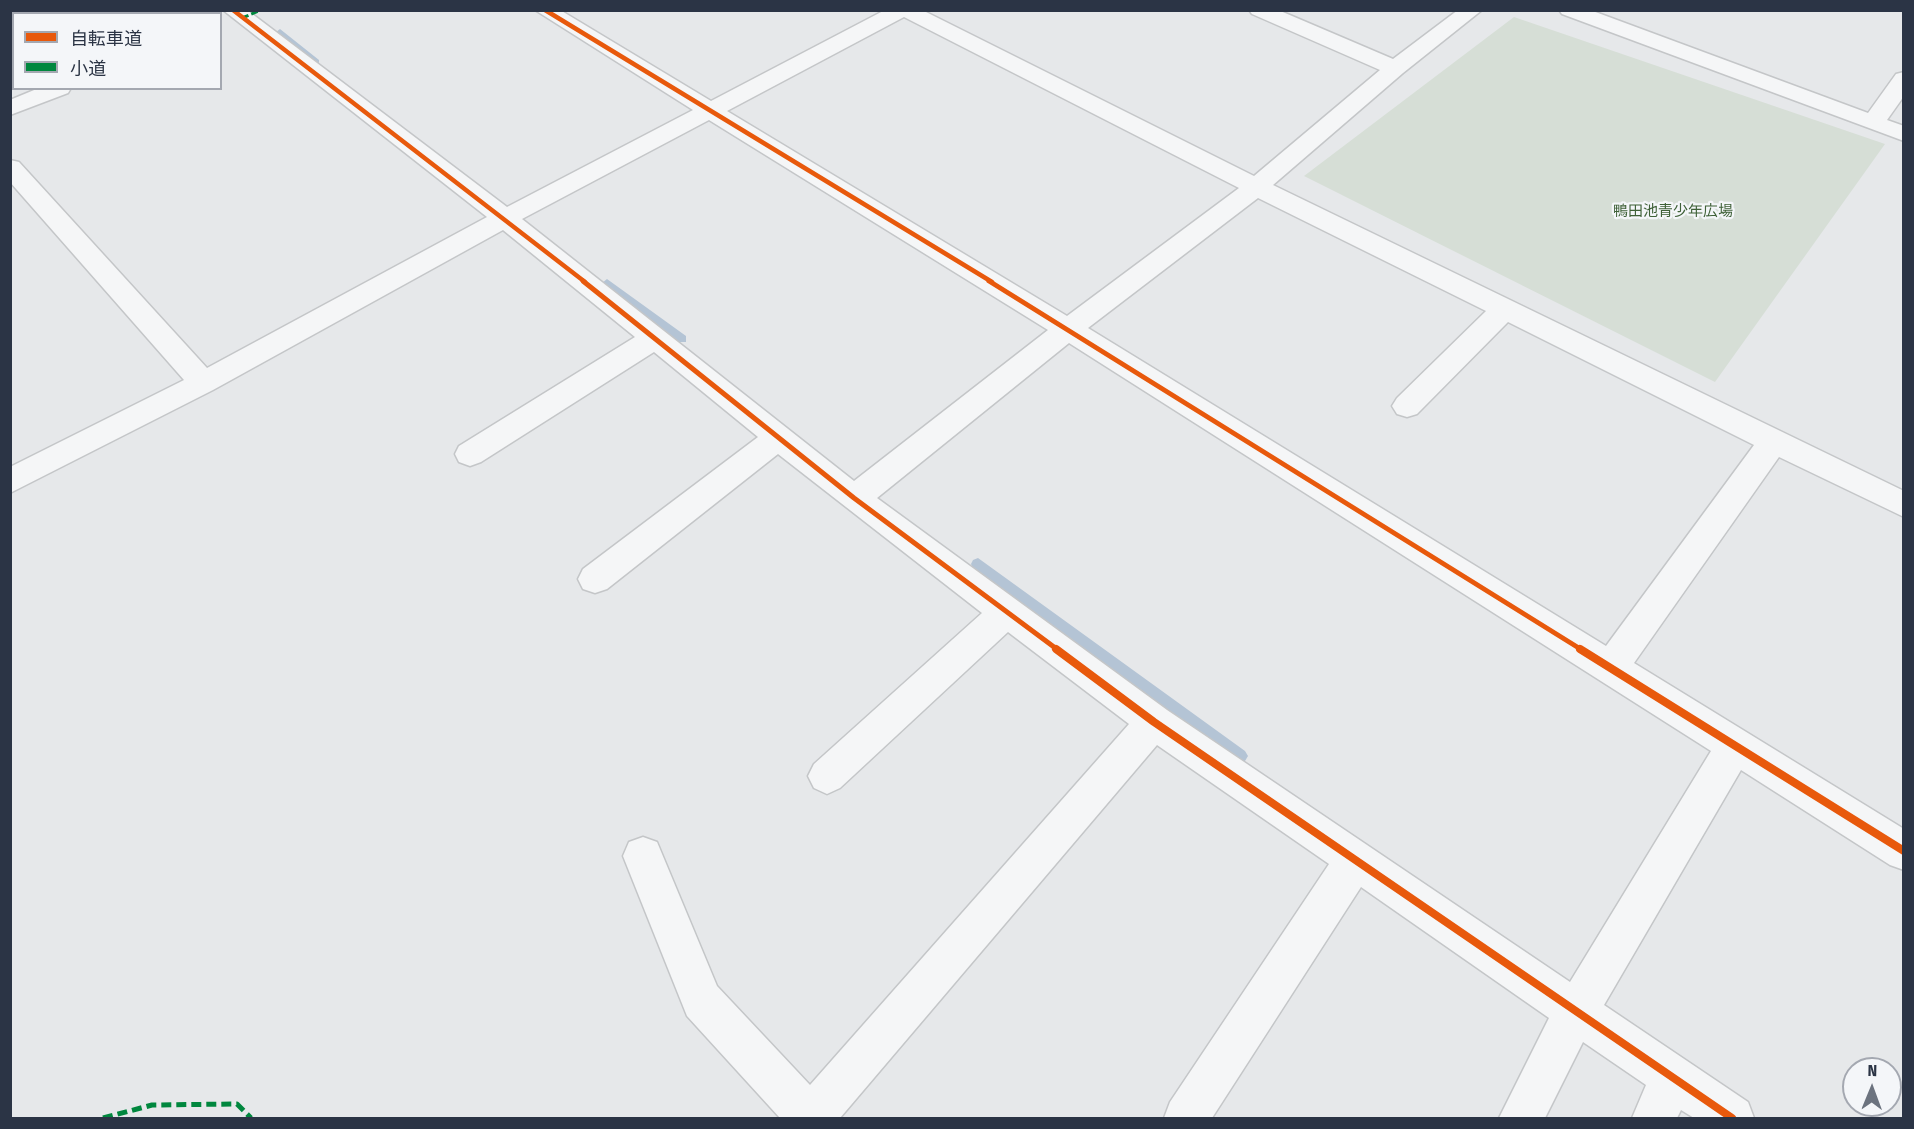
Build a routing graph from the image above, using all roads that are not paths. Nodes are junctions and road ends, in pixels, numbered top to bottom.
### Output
1 (545, 10) edge
2 (904, 10) edge
3 (1259, 10) edge
4 (1472, 10) edge
5 (1578, 12) edge
6 (239, 16) edge
7 (1395, 68) junction
8 (1904, 79) edge
9 (55, 90) edge
10 (10, 108) edge
11 (708, 112) junction
12 (1873, 123) junction
13 (1904, 134) edge
14 (10, 167) edge
15 (1257, 187) junction
16 (505, 218) junction
17 (1505, 309) junction
18 (1068, 329) junction
19 (654, 339) junction
20 (203, 384) junction
21 (1407, 406) dead end
22 (778, 438) junction
23 (1774, 441) junction
24 (470, 454) dead end
25 (10, 481) edge
26 (854, 498) junction
27 (1904, 505) edge
28 (595, 579) dead end
29 (1006, 612) junction
30 (1610, 668) junction
31 (1154, 722) junction
32 (1735, 746) junction
33 (827, 776) dead end
34 (1904, 851) edge
35 (643, 856) dead end
36 (1355, 860) junction
37 (1576, 1011) junction
38 (1674, 1077) junction
39 (811, 1119) edge
40 (1186, 1119) edge
41 (1521, 1119) edge
42 (1654, 1119) edge
43 (1732, 1119) edge

1 - 11 street
2 - 11 street
2 - 15 street
3 - 7 street
4 - 7 street
5 - 12 street
6 - 16 street
7 - 15 street
8 - 12 street
9 - 10 street
11 - 16 street
11 - 18 street
12 - 13 street
14 - 20 street
15 - 17 street
15 - 18 street
16 - 19 street
16 - 20 street
17 - 21 street
17 - 23 street
18 - 26 street
18 - 30 street
19 - 22 street
19 - 24 street
20 - 25 street
22 - 26 street
22 - 28 street
23 - 27 street
23 - 30 street
26 - 29 street
29 - 31 street
29 - 33 street
30 - 32 street
31 - 36 street
31 - 39 street
32 - 34 street
32 - 37 street
35 - 39 street
36 - 37 street
36 - 40 street
37 - 38 street
37 - 41 street
38 - 42 street
38 - 43 street

